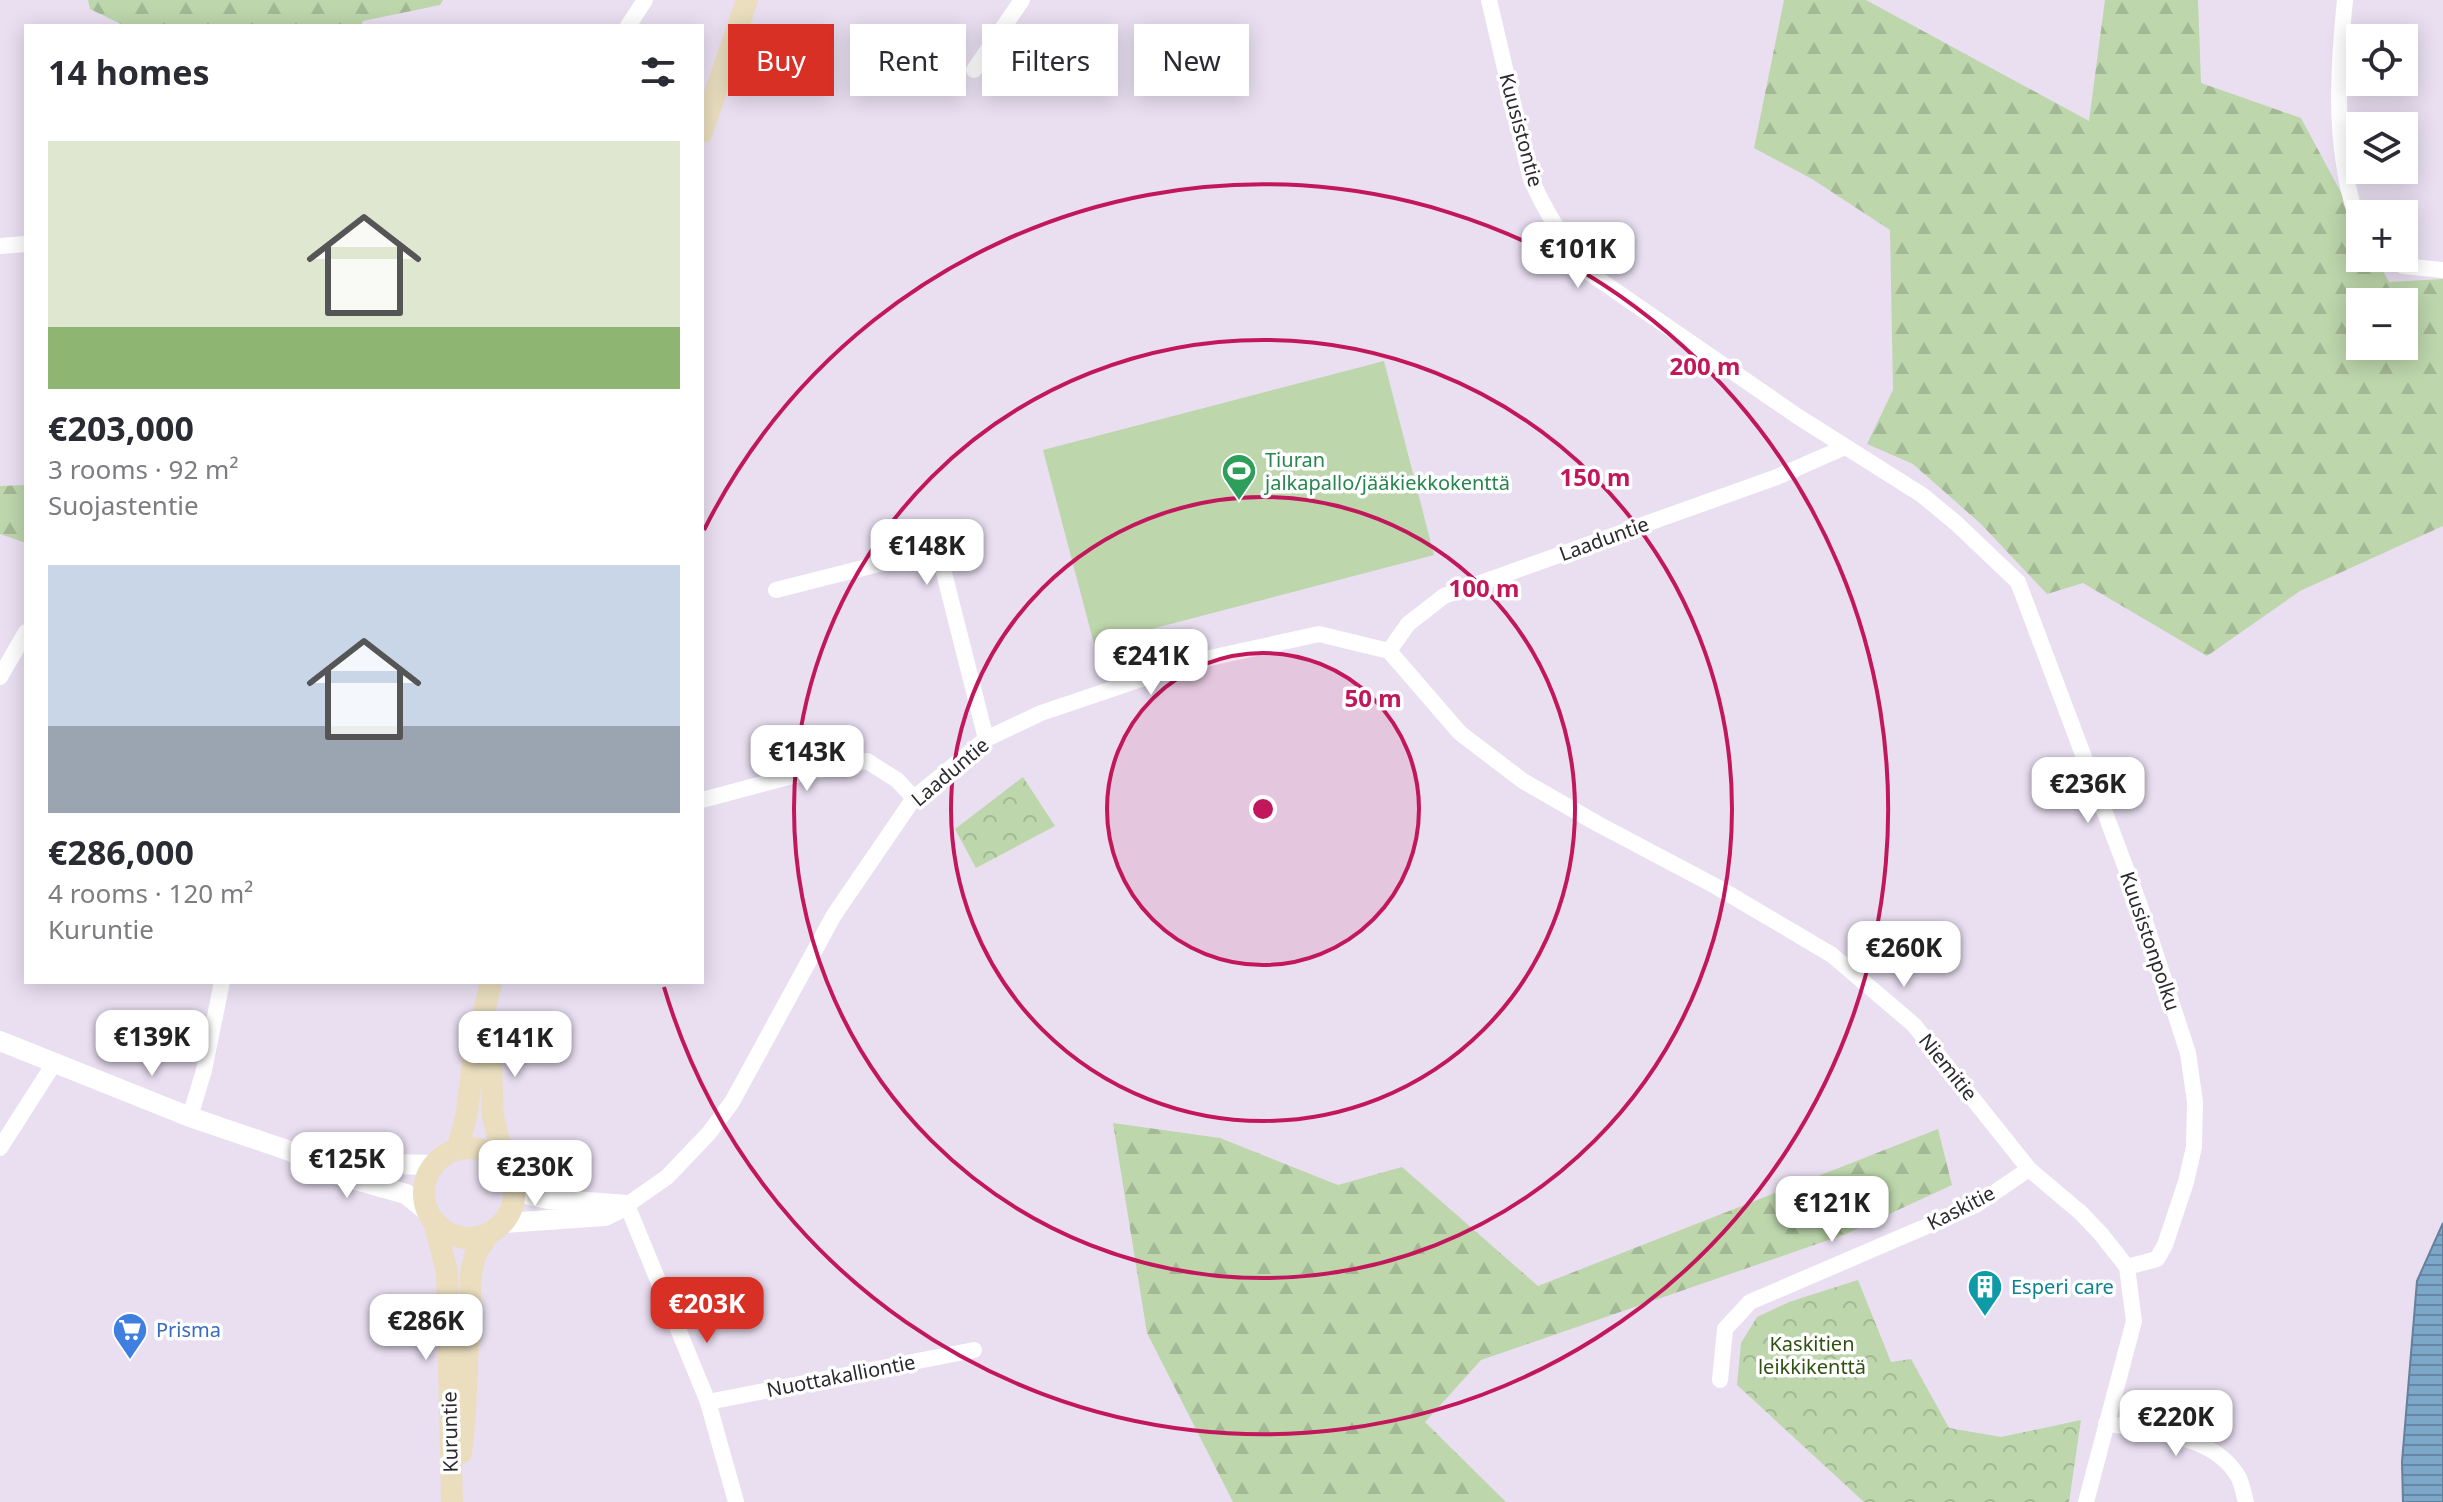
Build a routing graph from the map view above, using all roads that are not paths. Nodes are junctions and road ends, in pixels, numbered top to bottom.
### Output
1 (645, 0) edge
2 (747, 0) edge
3 (1022, 0) edge
4 (1489, 0) edge
5 (2345, 0) edge
6 (629, 24) edge
7 (974, 70) dead end
8 (704, 126) edge
9 (2353, 200) edge
10 (24, 244) edge
11 (0, 246) edge
12 (2418, 268) edge
13 (2443, 270) edge
14 (1845, 447) junction
15 (776, 590) dead end
16 (24, 635) edge
17 (1389, 651) junction
18 (0, 677) edge
19 (986, 739) junction
20 (914, 798) junction
21 (704, 799) edge
22 (222, 984) edge
23 (490, 991) edge
24 (0, 1041) edge
25 (55, 1062) junction
26 (190, 1117) junction
27 (0, 1148) edge
28 (458, 1149) junction
29 (290, 1151) junction
30 (433, 1165) junction
31 (2029, 1169) junction
32 (507, 1170) junction
33 (627, 1205) junction
34 (431, 1217) junction
35 (495, 1228) junction
36 (2127, 1267) junction
37 (974, 1350) dead end
38 (1720, 1380) dead end
39 (708, 1402) junction
40 (2106, 1423) junction
41 (454, 1502) edge
42 (736, 1502) edge
43 (2086, 1502) edge
44 (2246, 1502) edge

1 - 6 street
2 - 8 main road
3 - 7 street
4 - 14 street, Kuusistontie
5 - 9 street
10 - 11 street
12 - 13 street
14 - 17 street, Laaduntie
14 - 36 street, Kuusistonpolku
15 - 19 street
16 - 18 street
17 - 19 street, Laaduntie
17 - 31 street, Niemitie
19 - 20 street, Laaduntie
20 - 21 street
20 - 33 street, Laaduntie
22 - 26 street
23 - 28 main road
23 - 32 main road
24 - 25 street
25 - 26 street
25 - 27 street
26 - 29 street
28 - 30 main road
28 - 32 main road
29 - 30 street
29 - 34 street
30 - 34 main road
31 - 36 street, Niemitie
31 - 38 street, Kaskitie
32 - 33 street
32 - 35 main road
33 - 35 street, Laaduntie
33 - 39 street
34 - 35 main road
34 - 41 main road, Kuruntie
35 - 41 main road, Kuruntie
36 - 40 street
37 - 39 street, Nuottakalliontie
39 - 42 street
40 - 43 street
40 - 44 street

